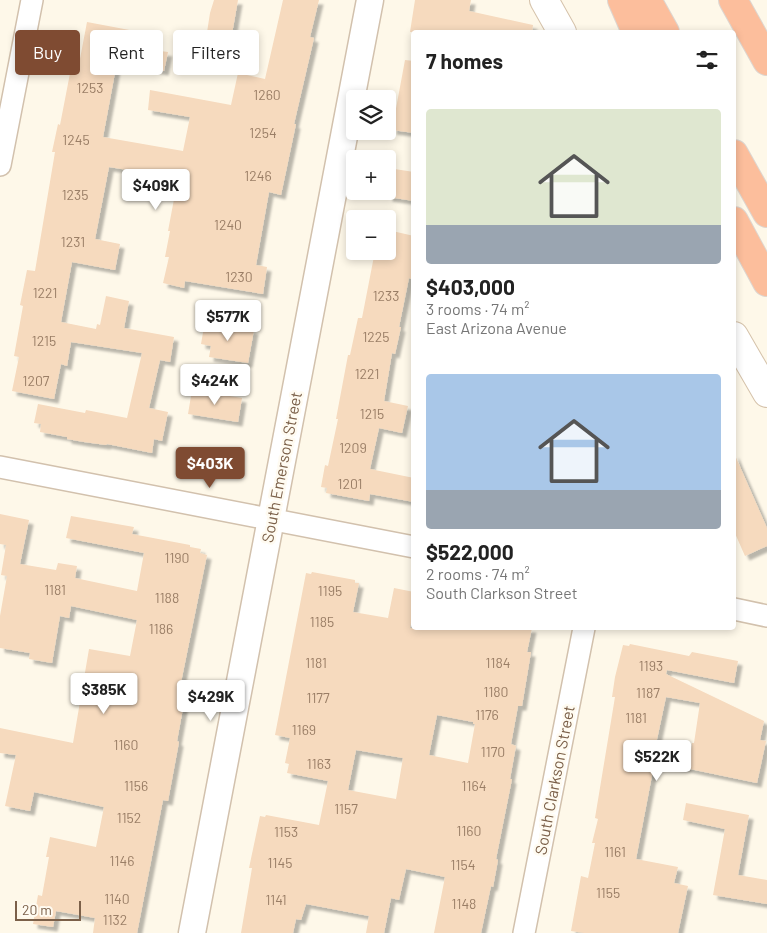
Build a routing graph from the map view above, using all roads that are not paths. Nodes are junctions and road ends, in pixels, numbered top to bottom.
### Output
1 (32, 0) edge
2 (370, 0) edge
3 (544, 0) edge
4 (622, 0) edge
5 (647, 0) edge
6 (733, 0) edge
7 (561, 30) edge
8 (635, 30) edge
9 (664, 30) edge
10 (767, 61) edge
11 (736, 158) edge
12 (0, 166) edge
13 (767, 213) edge
14 (736, 225) edge
15 (767, 282) edge
16 (736, 339) edge
17 (767, 393) edge
18 (0, 467) edge
19 (271, 519) junction
20 (411, 547) edge
21 (736, 609) edge
22 (767, 616) edge
23 (584, 630) edge
24 (192, 933) edge
25 (524, 933) edge

1 - 12 street
2 - 19 street, South Emerson Street
3 - 7 main road
4 - 8 highway
5 - 9 highway
6 - 10 highway
11 - 13 highway
14 - 15 highway
16 - 17 main road
18 - 19 street
19 - 20 street
19 - 24 street, South Emerson Street
21 - 22 street
23 - 25 street, South Clarkson Street

